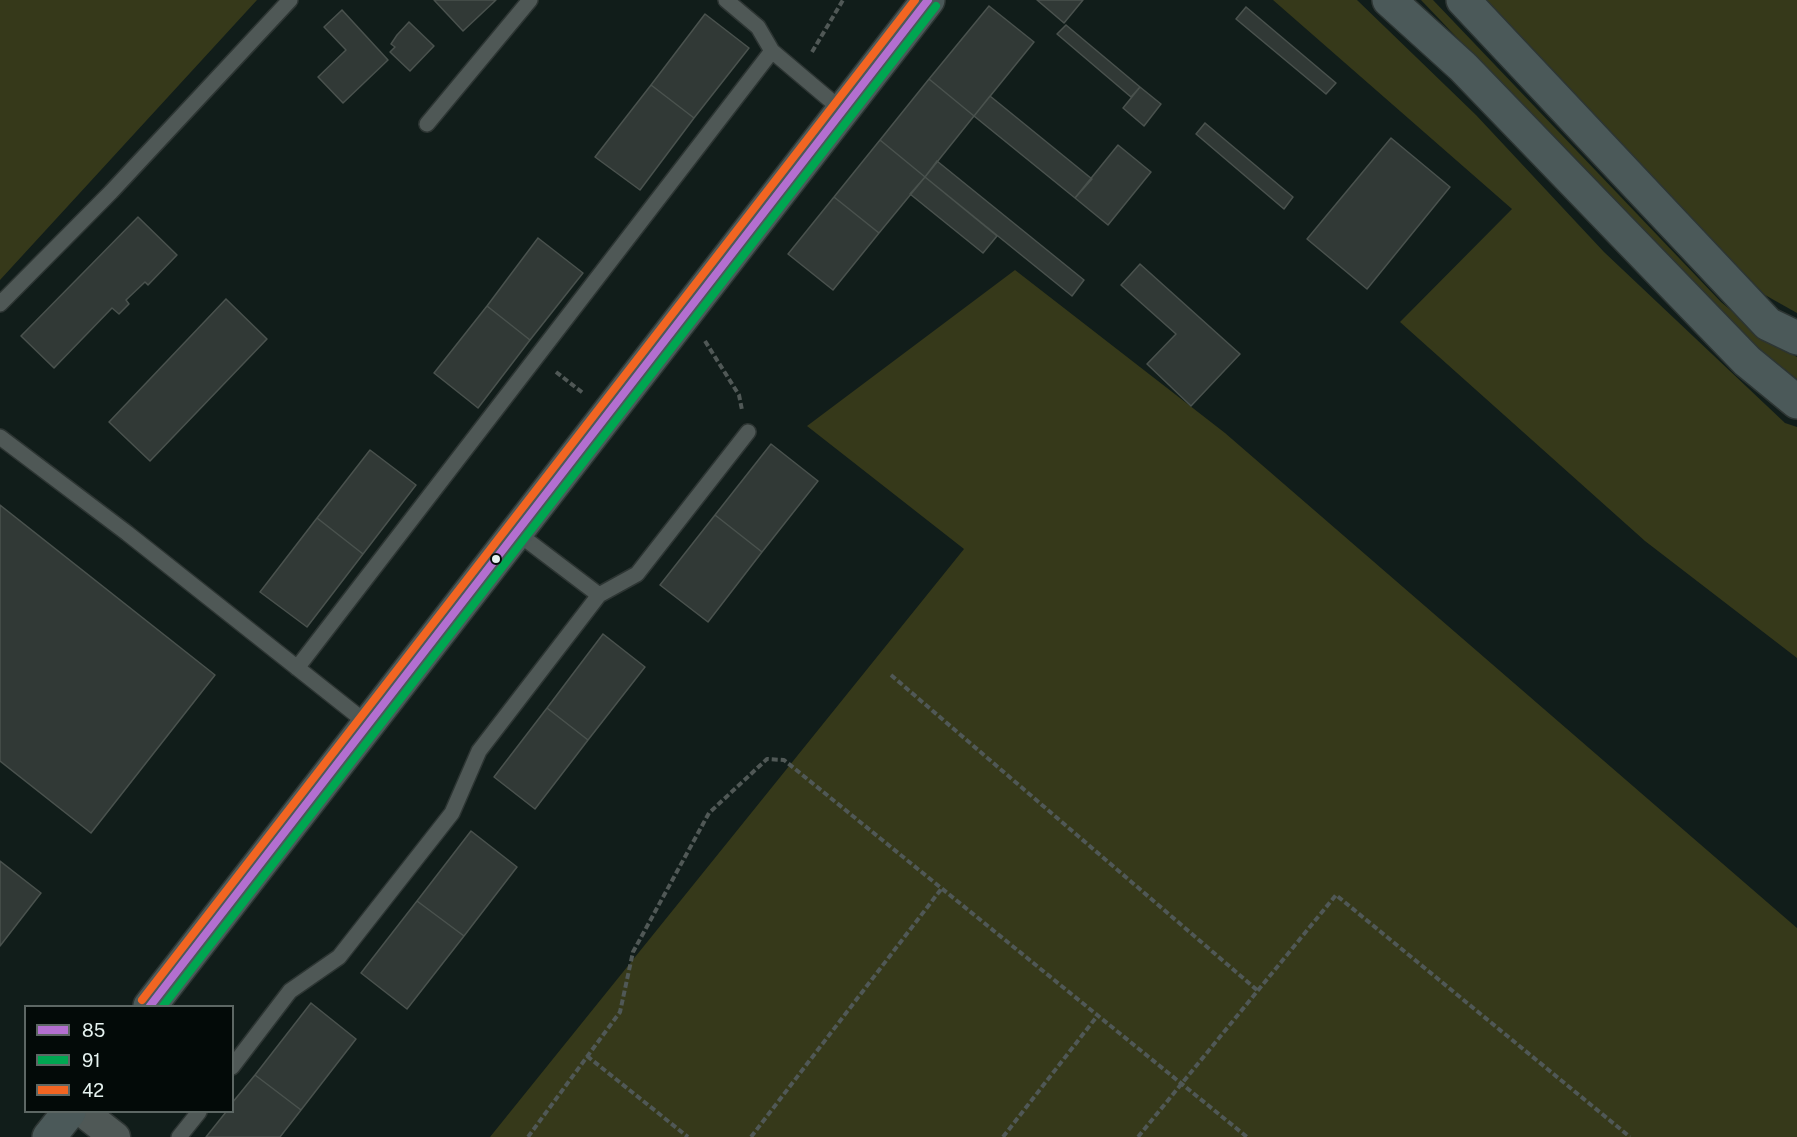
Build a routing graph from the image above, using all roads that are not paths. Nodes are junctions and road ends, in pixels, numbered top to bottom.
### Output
1 (290, 0) edge
2 (530, 0) edge
3 (726, 0) edge
4 (928, 0) edge
5 (1389, 0) edge
6 (1463, 0) edge
7 (772, 51) junction
8 (843, 111) junction
9 (427, 124) dead end
10 (0, 304) edge
11 (1797, 338) edge
12 (1797, 402) edge
13 (748, 432) road end
14 (0, 437) edge
15 (516, 532) junction
16 (599, 595) junction
17 (297, 668) junction
18 (368, 724) junction
19 (151, 1005) edge
20 (234, 1064) edge
21 (68, 1113) edge
22 (84, 1113) edge
23 (198, 1113) edge
24 (49, 1137) edge
25 (115, 1137) edge
26 (179, 1137) edge

1 - 10 lane
2 - 9 lane
3 - 7 lane
4 - 8 main road
5 - 12 main road
6 - 11 main road
7 - 8 lane
7 - 17 lane
8 - 15 main road
13 - 16 lane
14 - 17 lane
15 - 16 lane
15 - 18 main road
16 - 20 lane
17 - 18 lane
18 - 19 main road
21 - 24 main road
22 - 25 street
23 - 26 lane

